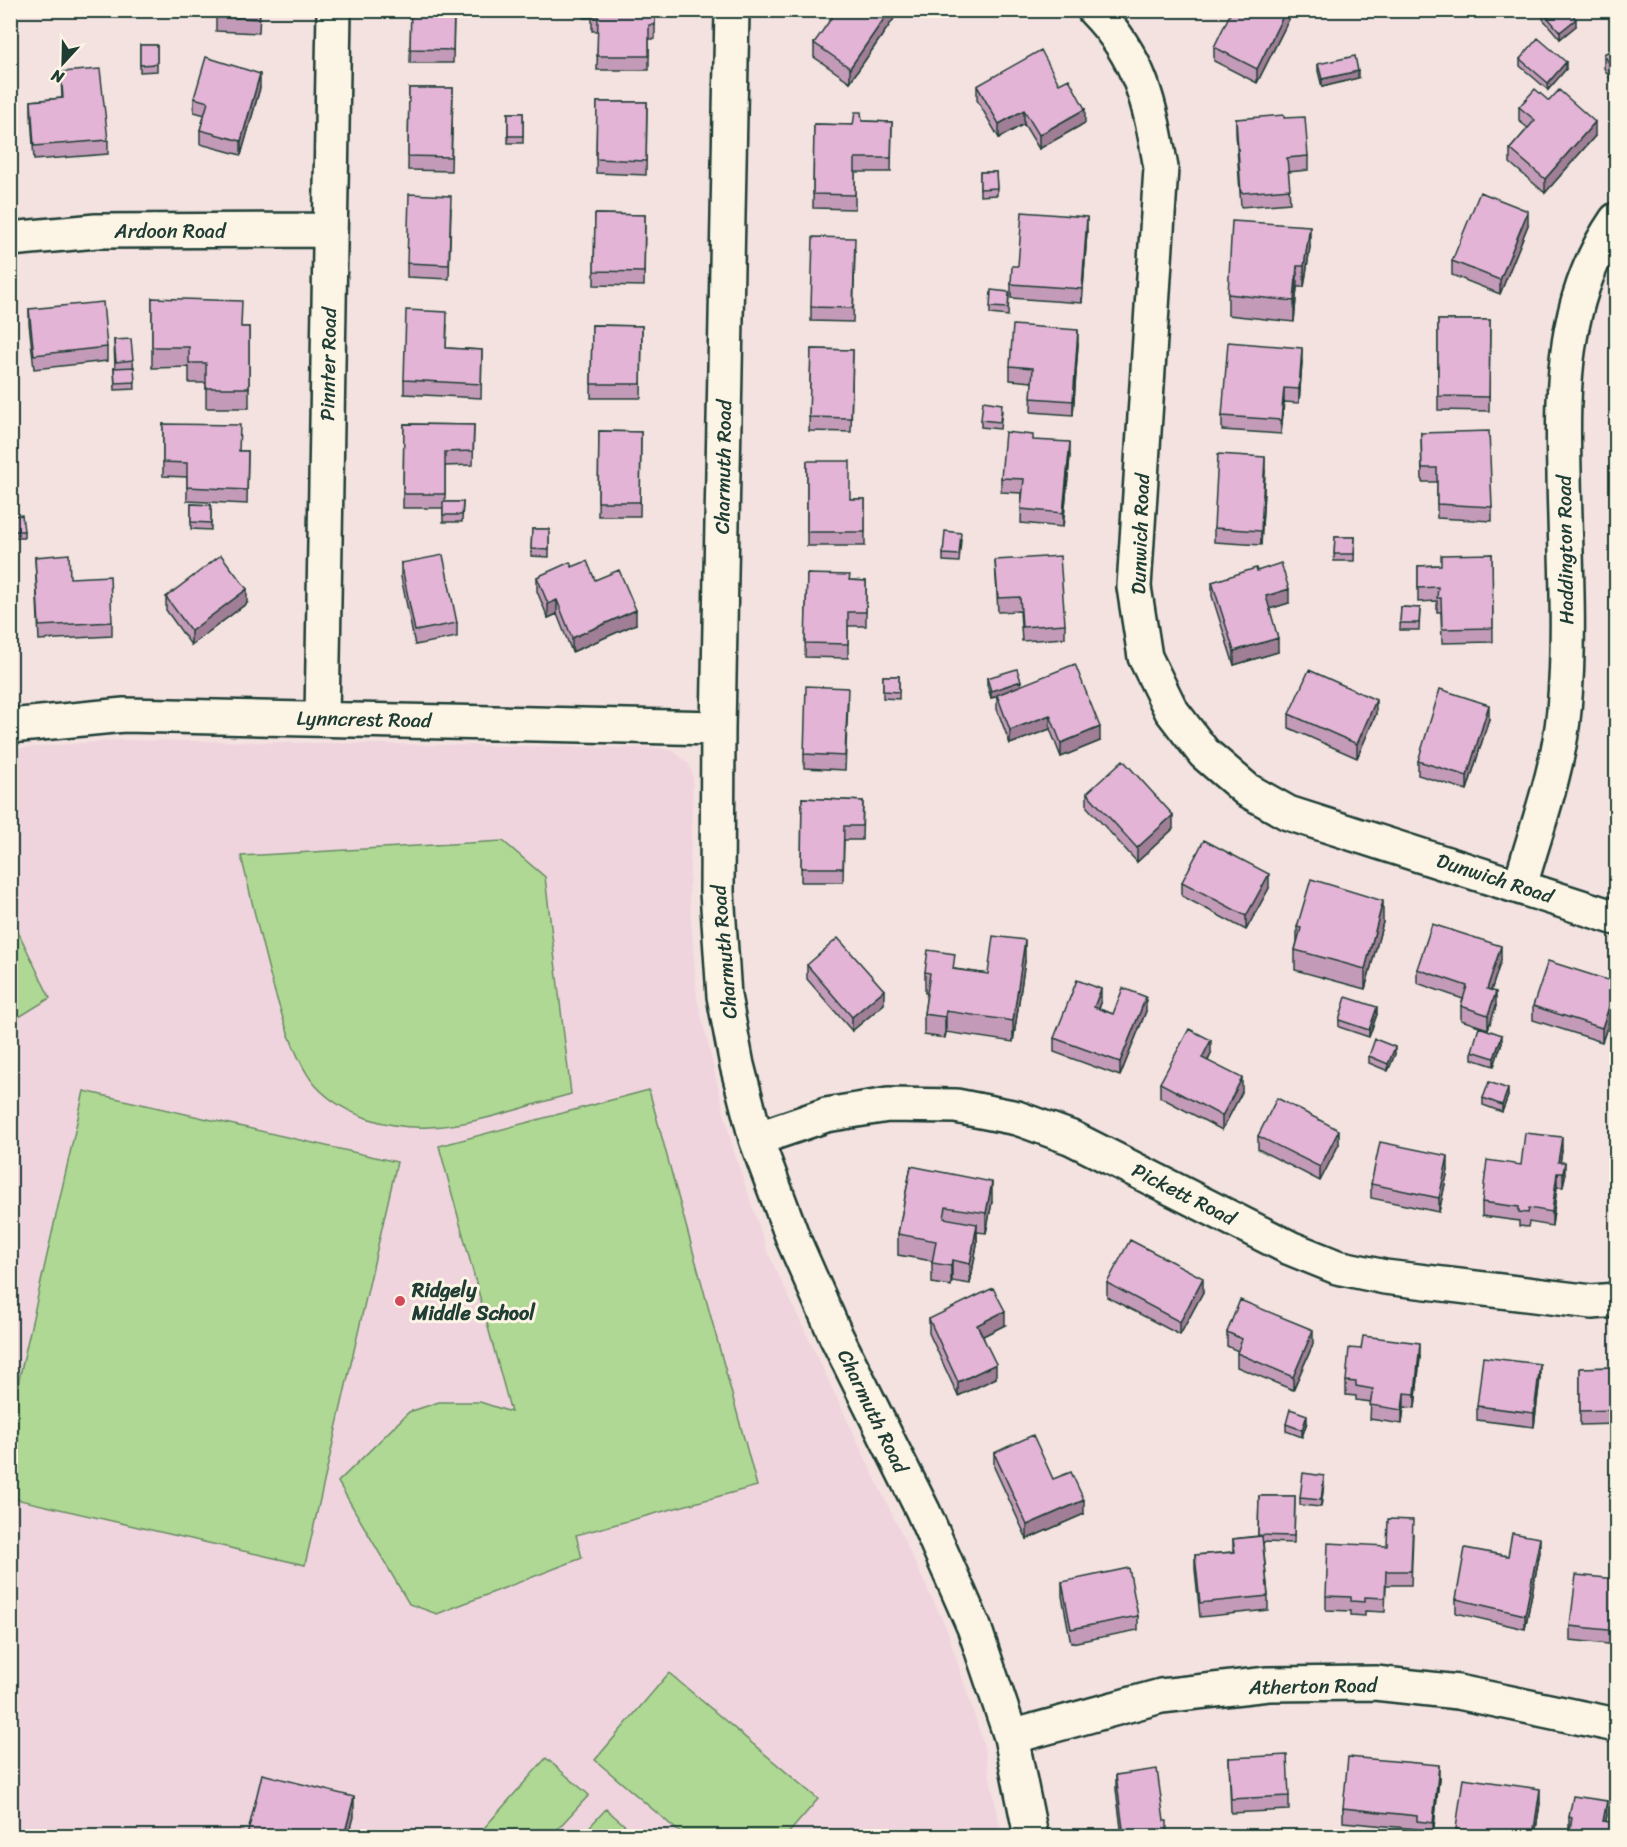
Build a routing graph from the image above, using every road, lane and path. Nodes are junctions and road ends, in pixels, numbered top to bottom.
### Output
1 (334, 10) edge
2 (732, 10) edge
3 (1107, 15) edge
4 (1617, 220) edge
5 (330, 230) junction
6 (10, 239) edge
7 (322, 718) junction
8 (10, 726) edge
9 (718, 728) junction
10 (1520, 886) junction
11 (1617, 918) edge
12 (756, 1139) junction
13 (1617, 1300) edge
14 (1617, 1725) edge
15 (1011, 1737) junction
16 (1031, 1836) edge

1 - 5 street, Pinnter Road
2 - 9 street, Charmuth Road
3 - 10 street, Dunwich Road
4 - 10 street, Haddington Road
5 - 6 street, Ardoon Road
5 - 7 street, Pinnter Road
7 - 8 street, Lynncrest Road
7 - 9 street, Lynncrest Road
9 - 12 street, Charmuth Road
10 - 11 street, Dunwich Road
12 - 13 street, Pickett Road
12 - 15 street, Charmuth Road
14 - 15 street, Atherton Road
15 - 16 street, Charmuth Road

